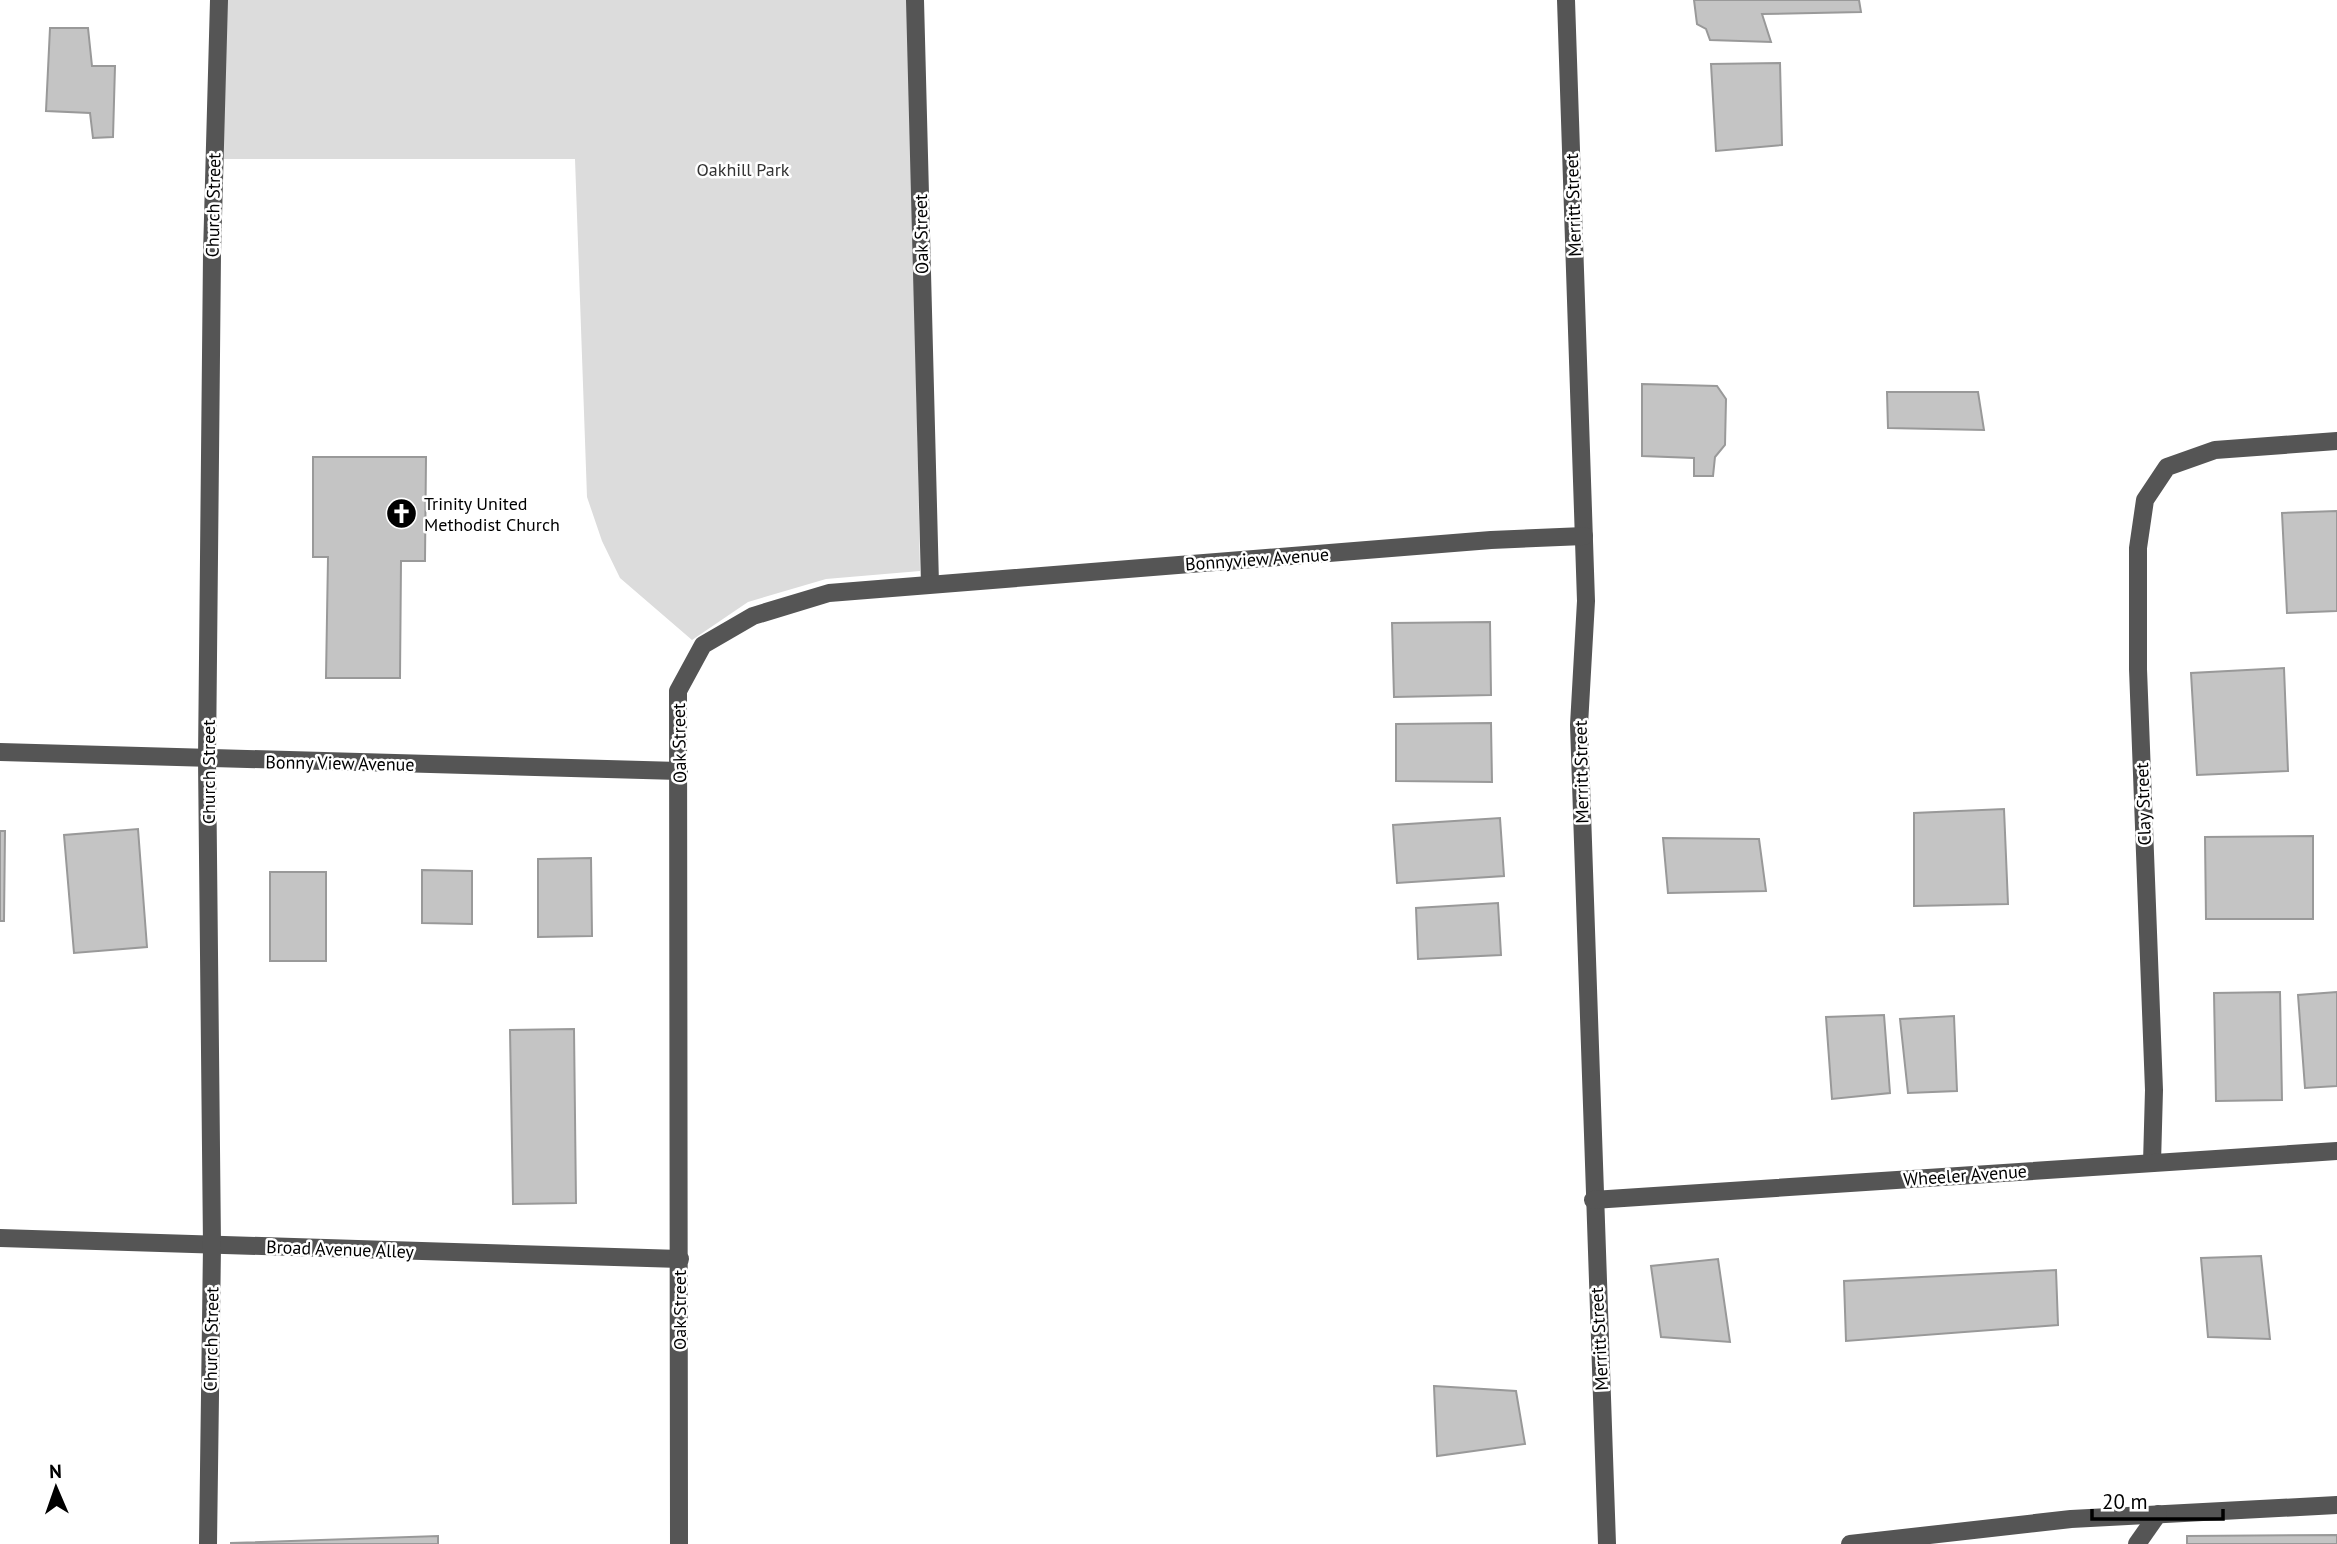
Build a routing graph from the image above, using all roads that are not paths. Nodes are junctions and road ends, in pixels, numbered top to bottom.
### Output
1 (219, 0) edge
2 (915, 0) edge
3 (1566, 0) edge
4 (2337, 441) edge
5 (1584, 536) junction
6 (929, 584) junction
7 (0, 752) edge
8 (207, 760) junction
9 (679, 771) junction
10 (2337, 1151) edge
11 (2152, 1163) junction
12 (1593, 1200) junction
13 (0, 1238) edge
14 (212, 1246) junction
15 (680, 1259) junction
16 (2337, 1505) edge
17 (2158, 1514) junction
18 (1955, 1538) edge
19 (208, 1544) edge
20 (679, 1544) edge
21 (1607, 1544) edge
22 (1850, 1544) edge
23 (2137, 1544) edge

1 - 8 street, Church Street
2 - 6 street, Oak Street
3 - 5 street, Merritt Street
4 - 11 street, Clay Street
5 - 6 street, Bonnyview Avenue
5 - 12 street, Merritt Street
6 - 9 street, Oak Street
7 - 8 street, Bonny View Avenue
8 - 9 street, Bonny View Avenue
8 - 14 street, Church Street
9 - 15 street, Oak Street
10 - 11 street, Wheeler Avenue
11 - 12 street, Wheeler Avenue
12 - 21 street, Merritt Street
13 - 14 street, Broad Avenue Alley
14 - 15 street, Broad Avenue Alley
14 - 19 street, Church Street
15 - 20 street, Oak Street
16 - 17 street
17 - 18 street
17 - 23 street
18 - 22 street

